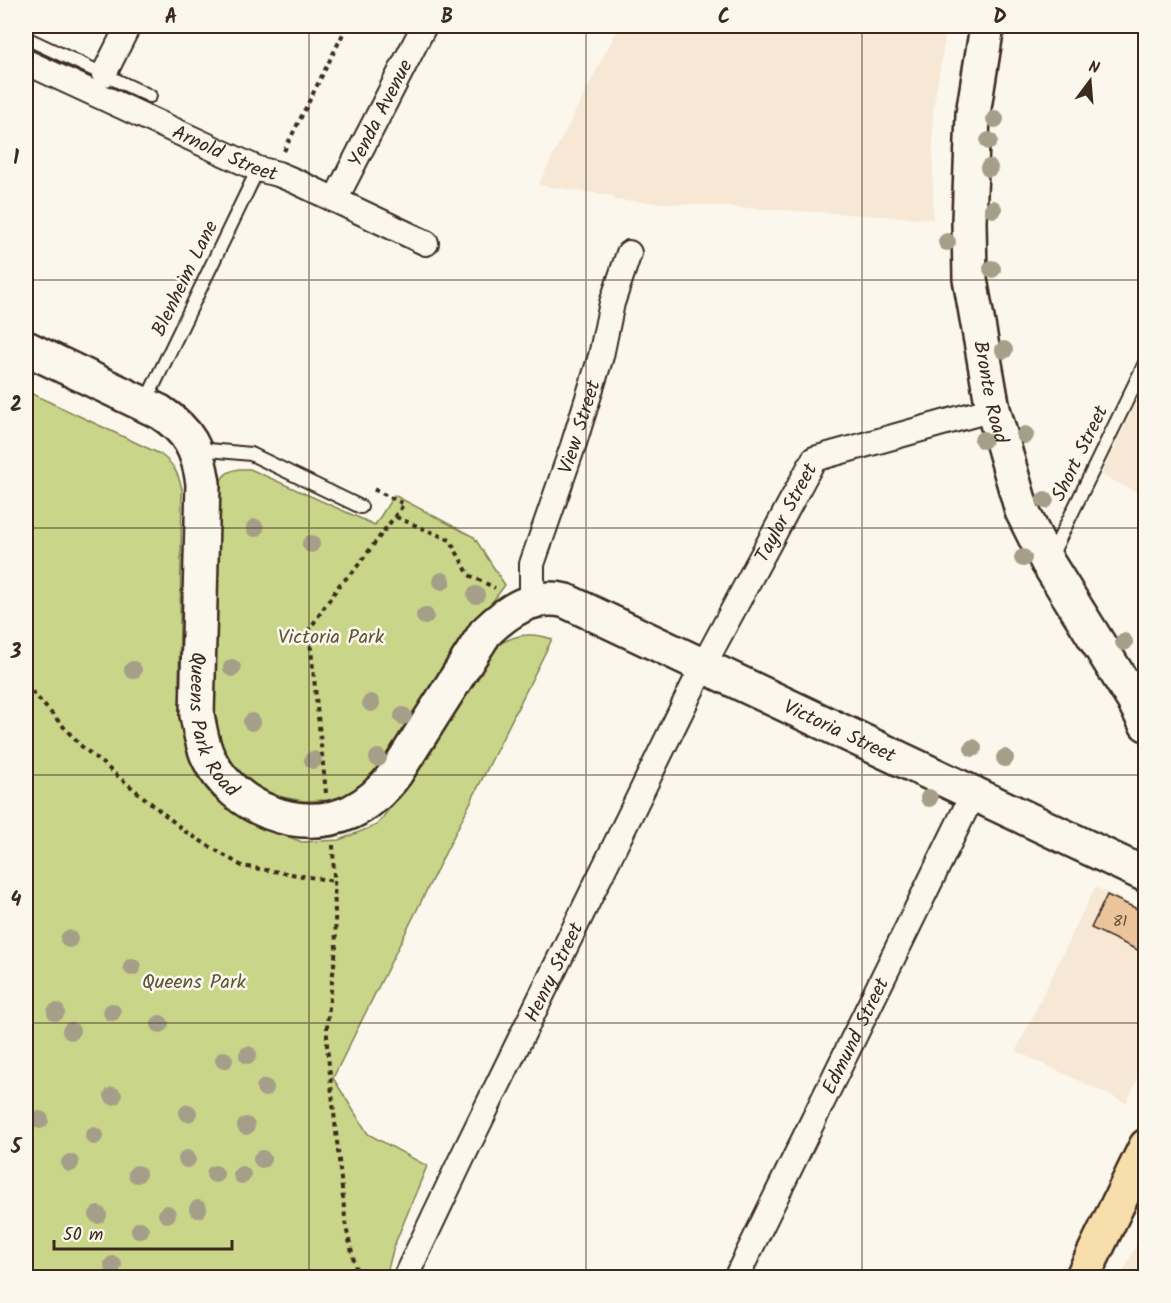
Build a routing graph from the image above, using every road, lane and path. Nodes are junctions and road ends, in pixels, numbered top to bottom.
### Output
1 (128, 26) edge
2 (347, 26) edge
3 (424, 26) edge
4 (987, 26) edge
5 (26, 38) edge
6 (26, 62) edge
7 (104, 74) junction
8 (150, 96) dead end
9 (268, 172) junction
10 (335, 200) junction
11 (426, 243) dead end
12 (629, 253) dead end
13 (26, 348) edge
14 (1146, 361) edge
15 (144, 404) junction
16 (993, 409) junction
17 (194, 448) junction
18 (370, 488) dead end
19 (361, 507) dead end
20 (396, 517) junction
21 (1048, 562) junction
22 (497, 589) dead end
23 (532, 601) junction
24 (703, 666) junction
25 (26, 685) edge
26 (1146, 724) edge
27 (973, 794) junction
28 (332, 817) junction
29 (1146, 875) edge
30 (334, 881) junction
31 (1146, 1146) edge
32 (358, 1278) edge
33 (405, 1278) edge
34 (736, 1278) edge
35 (1082, 1278) edge

1 - 7 street
2 - 9 path
3 - 10 street, Yenda Avenue
4 - 16 street, Bronte Road
5 - 7 lane
6 - 9 street, Arnold Street
7 - 8 lane
9 - 10 street, Arnold Street
9 - 15 lane, Blenheim Lane
10 - 11 street, Arnold Street
12 - 23 street, View Street
13 - 15 street, Queens Park Road
14 - 21 lane, Short Street
15 - 17 street, Queens Park Road
16 - 21 street, Bronte Road
16 - 24 street, Taylor Street
17 - 19 lane
17 - 28 street, Queens Park Road
18 - 20 path
20 - 22 path
20 - 28 path
21 - 26 street, Bronte Road
23 - 24 street, Victoria Street
23 - 28 street, Queens Park Road
24 - 27 street, Victoria Street
24 - 33 street, Henry Street
25 - 30 path
27 - 29 street, Victoria Street
27 - 34 street, Edmund Street
28 - 30 path
30 - 32 path
31 - 35 main road

